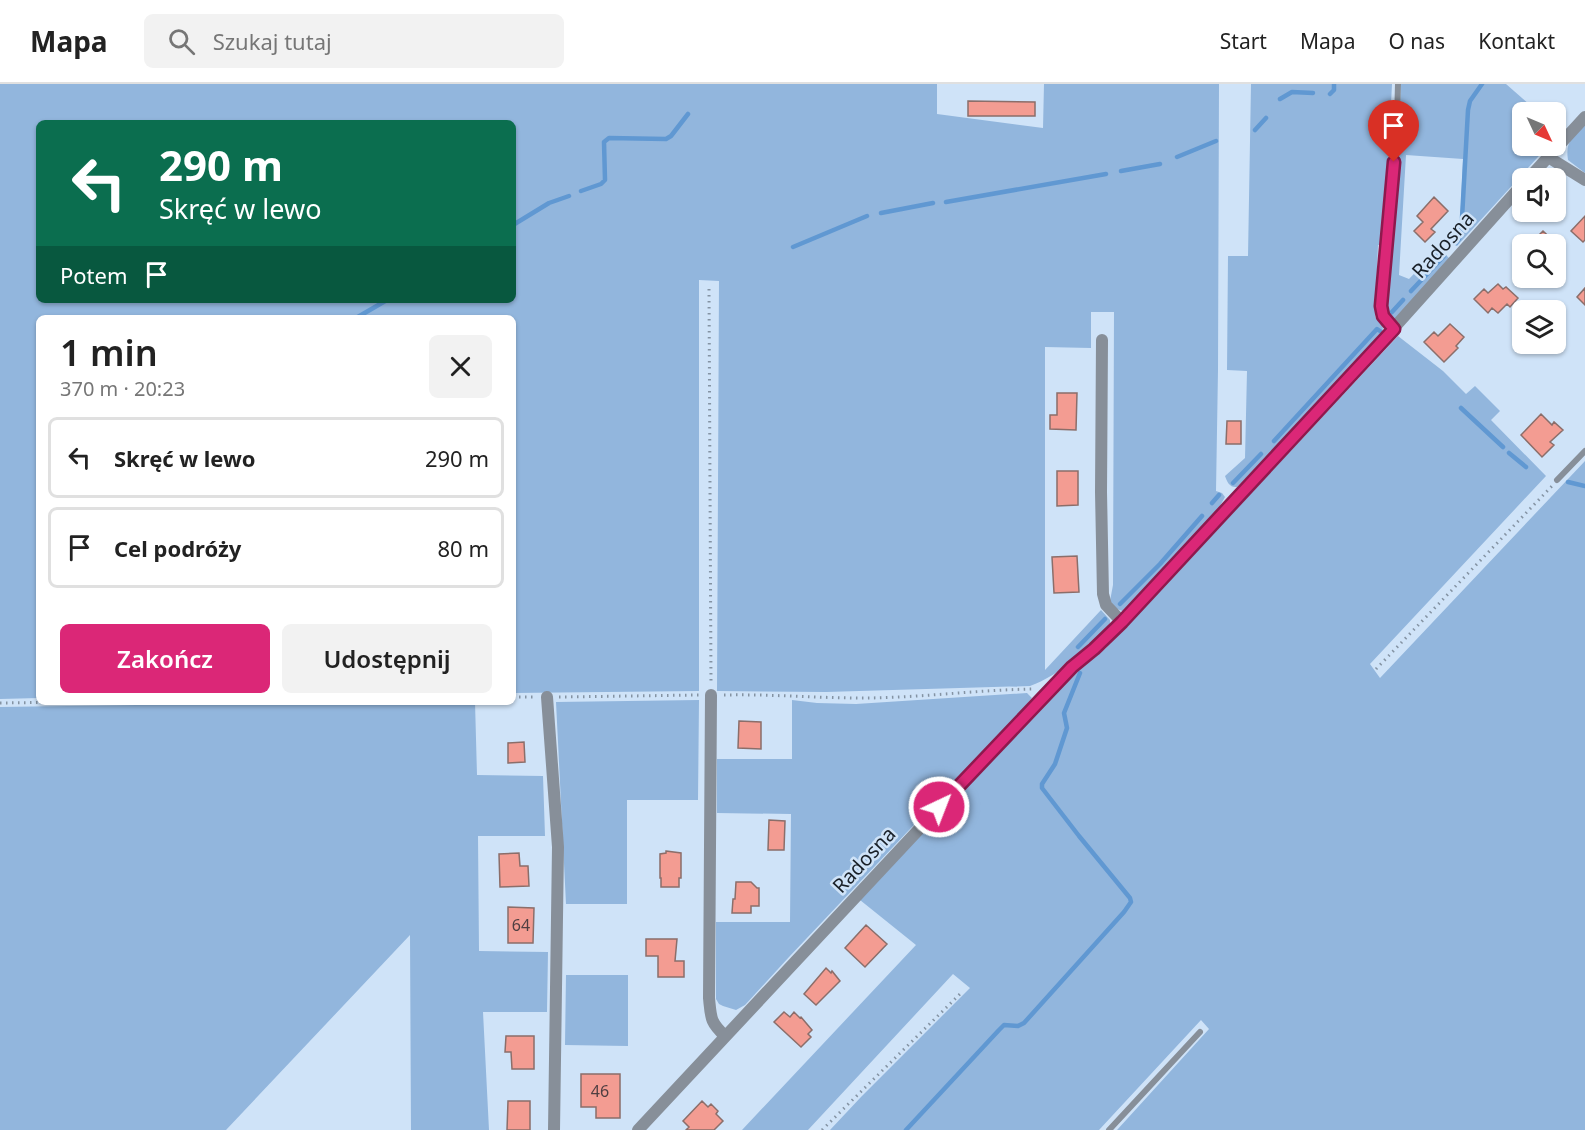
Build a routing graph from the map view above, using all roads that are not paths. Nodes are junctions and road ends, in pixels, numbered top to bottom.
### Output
1 (1398, 84) edge
2 (1585, 117) edge
3 (1548, 157) junction
4 (1538, 168) edge
5 (1585, 180) edge
6 (1512, 196) edge
7 (1394, 329) junction
8 (1102, 340) dead end
9 (1585, 451) edge
10 (1557, 480) road end
11 (1122, 622) junction
12 (711, 695) road end
13 (547, 697) road end
14 (1200, 1032) dead end
15 (725, 1036) junction
16 (554, 1130) edge
17 (638, 1130) edge
18 (1109, 1130) edge

1 - 7 lane
2 - 3 street
3 - 4 street
3 - 5 street
6 - 7 street, Radosna
7 - 11 street, Radosna
8 - 11 street
9 - 10 lane
11 - 15 street, Radosna
12 - 15 street
13 - 16 street
14 - 18 lane
15 - 17 street, Radosna

